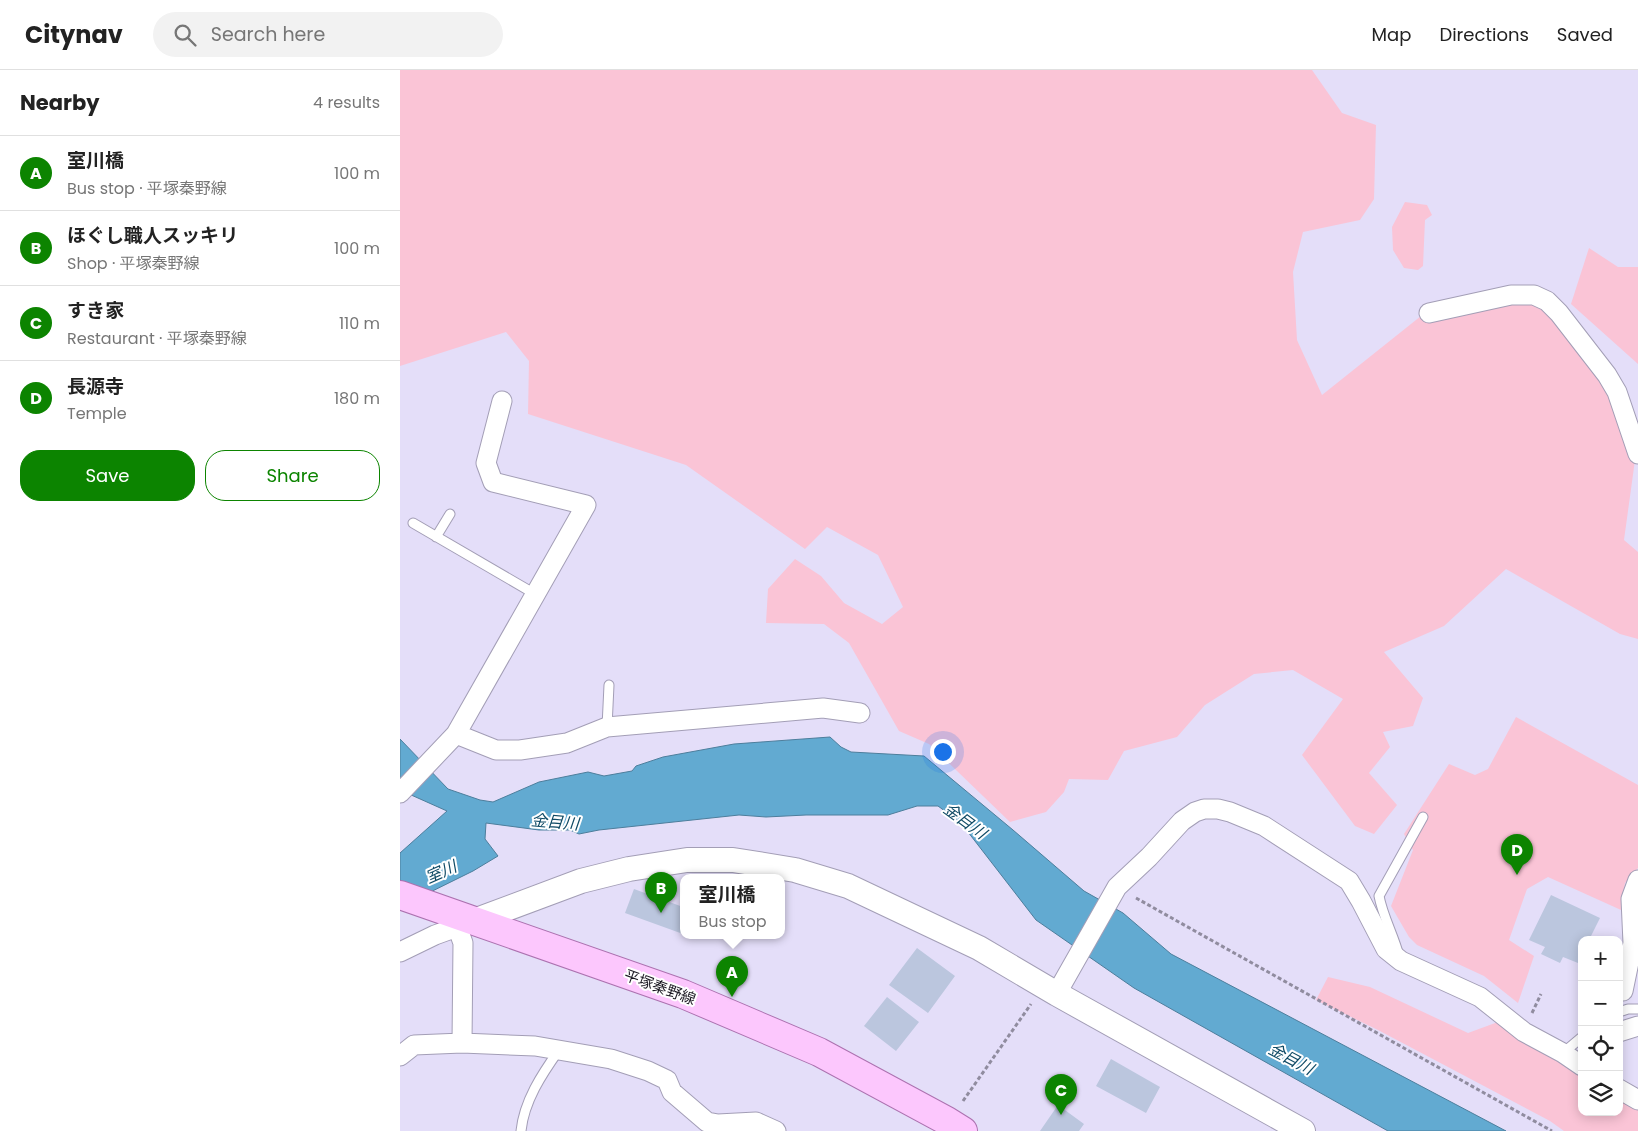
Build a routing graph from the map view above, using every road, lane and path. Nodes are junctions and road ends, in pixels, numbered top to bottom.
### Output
1 (1429, 313) dead end
2 (502, 401) dead end
3 (1638, 454) edge
4 (450, 514) dead end
5 (413, 522) dead end
6 (436, 536) junction
7 (535, 594) junction
8 (610, 685) dead end
9 (860, 713) dead end
10 (607, 727) junction
11 (453, 738) junction
12 (400, 793) edge
13 (1424, 817) dead end
14 (1638, 880) edge
15 (1116, 886) junction
16 (400, 895) edge
17 (459, 920) junction
18 (400, 952) edge
19 (1401, 961) junction
20 (1059, 989) junction
21 (1623, 991) dead end
22 (1541, 994) dead end
23 (1031, 1004) dead end
24 (1638, 1009) edge
25 (1623, 1011) edge
26 (1531, 1017) dead end
27 (1638, 1026) edge
28 (1623, 1031) edge
29 (1578, 1040) edge
30 (462, 1043) junction
31 (559, 1049) junction
32 (1563, 1053) junction
33 (400, 1056) edge
34 (1578, 1063) edge
35 (1623, 1091) edge
36 (1638, 1100) edge
37 (960, 1120) edge
38 (773, 1130) edge
39 (521, 1131) edge
40 (1303, 1131) edge
41 (1552, 1131) edge

1 - 3 street
2 - 7 street
4 - 6 lane
5 - 6 lane
6 - 7 lane
7 - 11 street
8 - 10 lane
9 - 10 street
10 - 11 street
11 - 12 street
13 - 19 lane
14 - 21 street
15 - 19 street
15 - 20 street
15 - 41 path
16 - 17 main road, 平塚秦野線
17 - 18 street
17 - 20 street
17 - 30 street
17 - 37 main road, 平塚秦野線
19 - 32 street
20 - 40 street
22 - 26 path
23 - 37 path
24 - 25 lane
27 - 28 street
29 - 32 lane
30 - 31 street
30 - 33 street
31 - 38 street
31 - 39 lane
32 - 34 street
35 - 36 street

